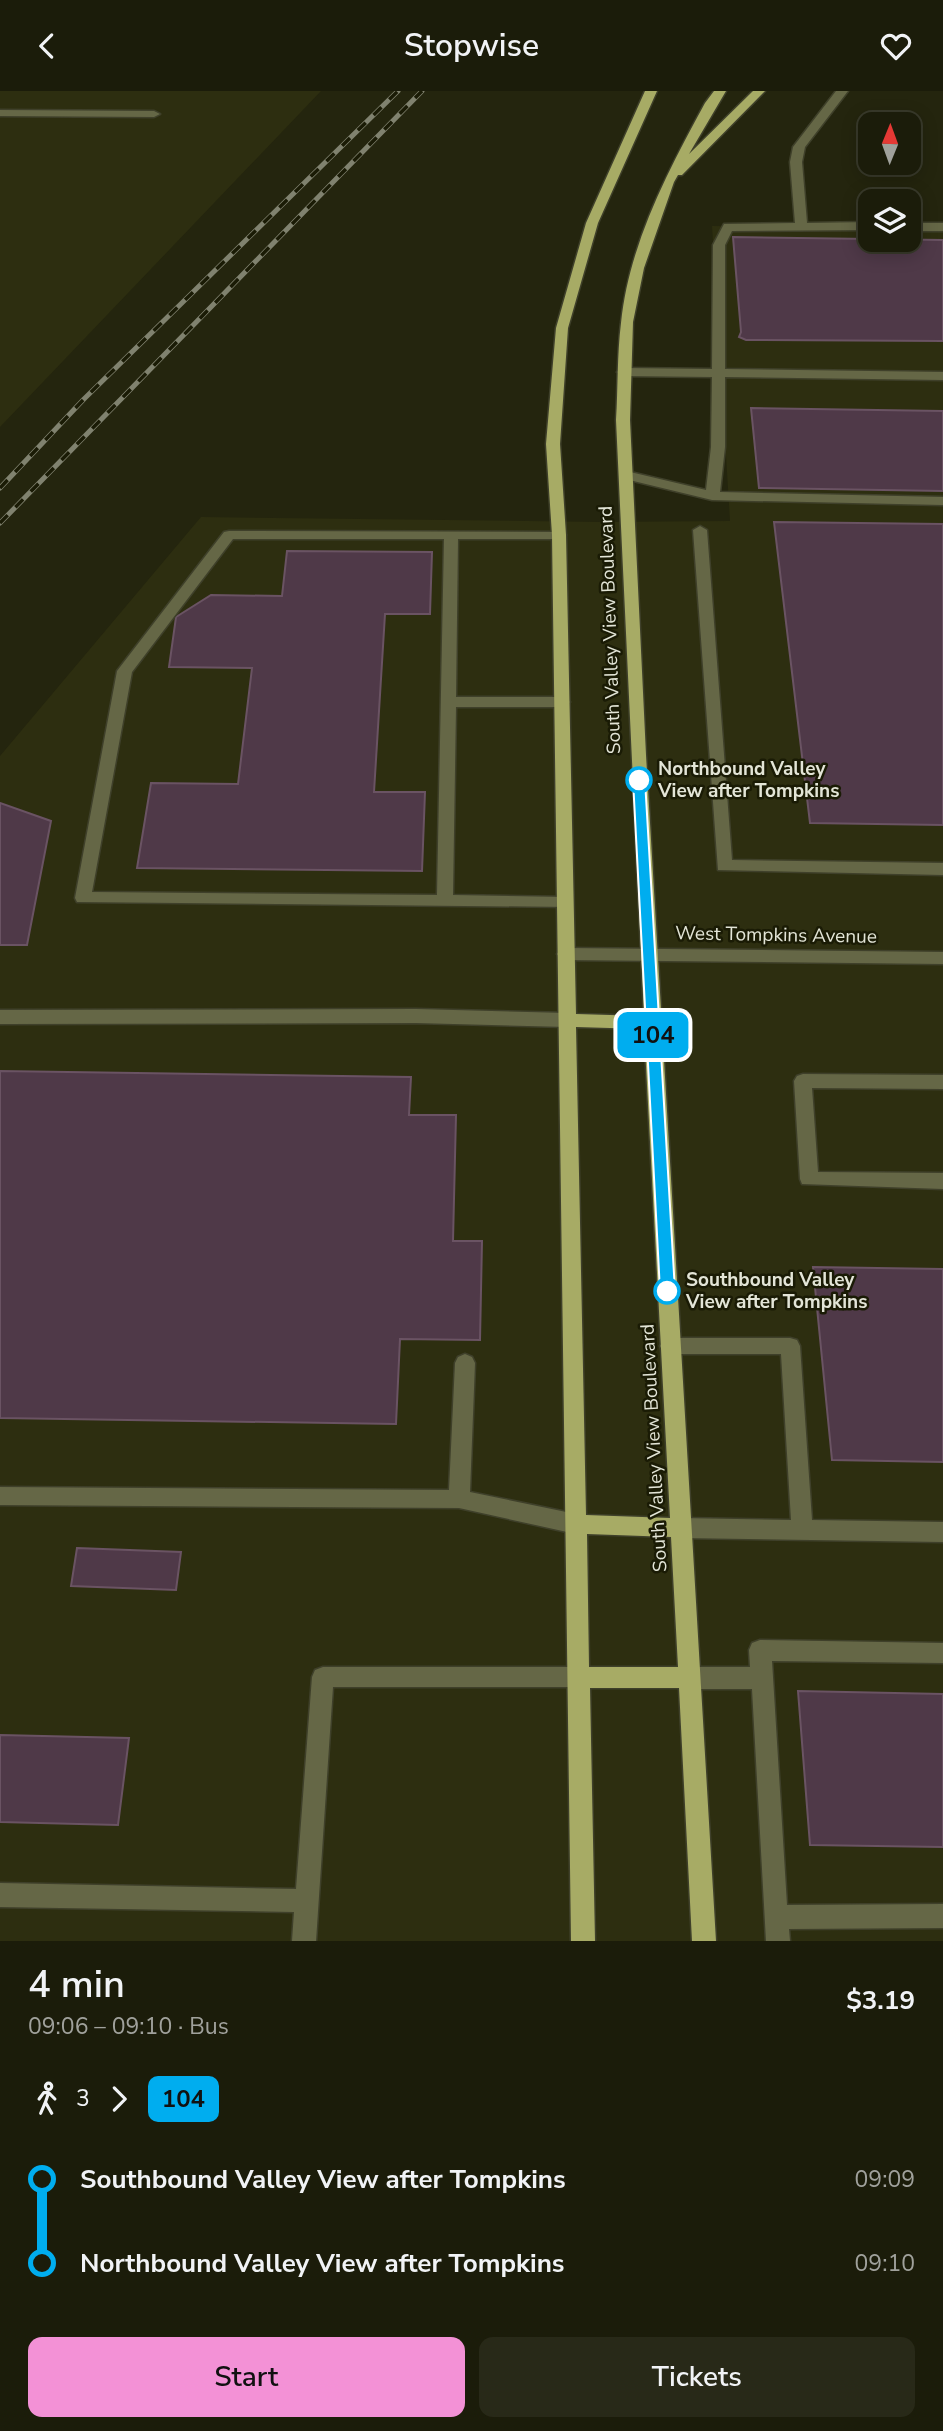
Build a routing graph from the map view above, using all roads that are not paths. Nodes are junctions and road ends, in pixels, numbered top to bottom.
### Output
1 (651, 91) edge
2 (664, 91) edge
3 (720, 91) edge
4 (760, 91) edge
5 (842, 91) edge
6 (0, 113) edge
7 (154, 114) dead end
8 (629, 145) junction
9 (668, 182) junction
10 (801, 225) junction
11 (858, 226) edge
12 (921, 226) edge
13 (943, 227) edge
14 (624, 372) junction
15 (719, 374) junction
16 (943, 376) edge
17 (626, 475) junction
18 (712, 496) junction
19 (943, 501) edge
20 (700, 530) dead end
21 (559, 535) junction
22 (451, 536) junction
23 (448, 702) junction
24 (562, 702) junction
25 (943, 869) edge
26 (445, 901) junction
27 (565, 903) junction
28 (566, 954) junction
29 (651, 955) junction
30 (943, 958) edge
31 (0, 1017) edge
32 (567, 1020) junction
33 (653, 1023) junction
34 (943, 1082) edge
35 (943, 1181) edge
36 (670, 1346) junction
37 (465, 1363) dead end
38 (0, 1496) edge
39 (459, 1499) junction
40 (576, 1524) junction
41 (681, 1528) junction
42 (802, 1531) junction
43 (943, 1532) edge
44 (943, 1653) edge
45 (579, 1677) junction
46 (689, 1678) junction
47 (762, 1678) junction
48 (0, 1895) edge
49 (307, 1901) junction
50 (943, 1916) edge
51 (776, 1917) junction
52 (304, 1941) edge
53 (583, 1941) edge
54 (704, 1941) edge
55 (778, 1941) edge

1 - 8 main road
2 - 8 main road
3 - 9 main road, South Valley View Boulevard
4 - 9 main road
5 - 10 street
6 - 7 street
8 - 21 main road
9 - 14 main road, South Valley View Boulevard
10 - 11 street
10 - 15 street
12 - 13 street
14 - 15 street
14 - 17 main road, South Valley View Boulevard
15 - 16 street
15 - 18 street
17 - 18 street
17 - 29 main road, South Valley View Boulevard
18 - 19 street
20 - 25 street
21 - 22 street
21 - 24 main road
22 - 23 street
22 - 26 street
23 - 24 street
23 - 26 street
24 - 27 main road
26 - 27 street
27 - 28 main road
28 - 29 street, West Tompkins Avenue
28 - 32 main road
29 - 30 street, West Tompkins Avenue
29 - 33 main road, South Valley View Boulevard
31 - 32 street
32 - 33 main road
32 - 40 main road
33 - 36 main road, South Valley View Boulevard
34 - 35 street
36 - 41 main road, South Valley View Boulevard
36 - 42 street
37 - 39 street
38 - 39 street
39 - 40 street
40 - 41 main road
40 - 45 main road
41 - 42 street
41 - 46 main road, South Valley View Boulevard
42 - 43 street
44 - 47 street
45 - 46 main road
45 - 49 street
45 - 53 main road
46 - 47 street
46 - 54 main road, South Valley View Boulevard
47 - 51 street
48 - 49 street
49 - 52 street
50 - 51 street
51 - 55 street

